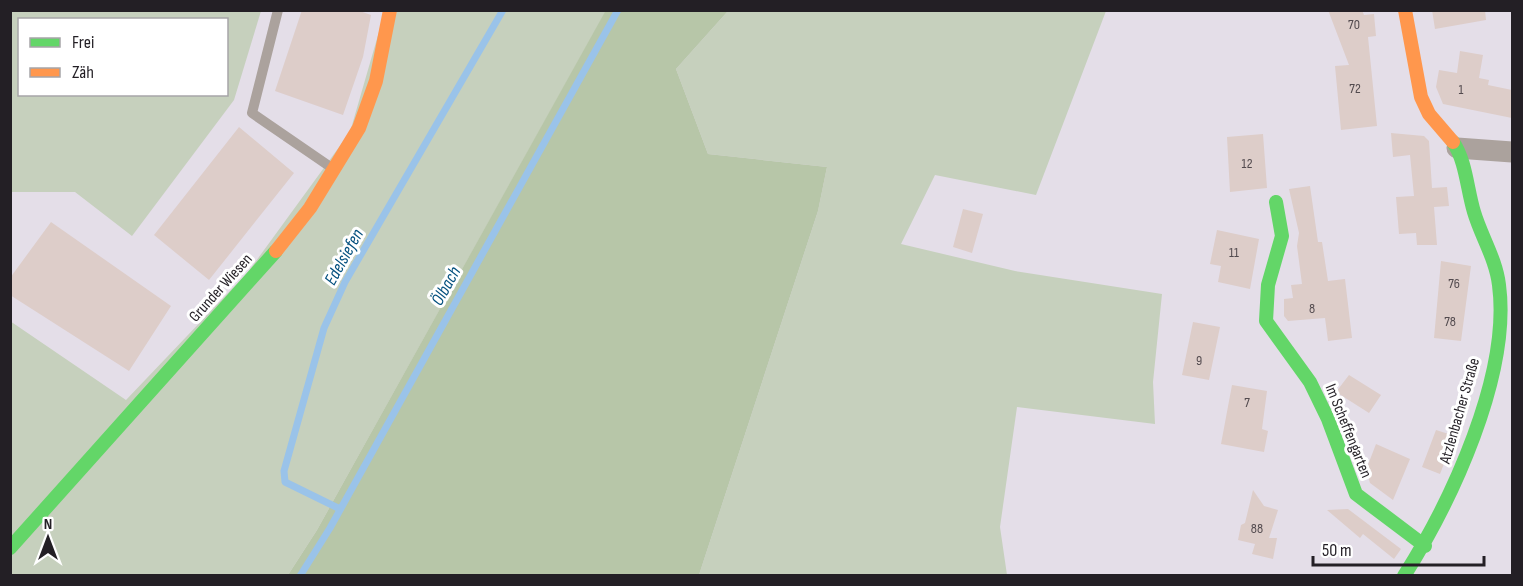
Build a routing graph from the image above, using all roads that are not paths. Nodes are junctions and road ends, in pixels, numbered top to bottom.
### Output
1 (278, 10) edge
2 (390, 10) edge
3 (1405, 10) edge
4 (1457, 148) junction
5 (1512, 152) edge
6 (335, 170) junction
7 (1276, 202) dead end
8 (1425, 546) junction
9 (10, 548) edge
10 (1404, 576) edge

1 - 6 lane
2 - 6 street, Grunder Wiesen
3 - 4 street, Atzlenbacher Straße
4 - 5 street
4 - 8 street, Atzlenbacher Straße
6 - 9 street, Grunder Wiesen
7 - 8 street, Im Scheffengarten
8 - 10 street, Atzlenbacher Straße

